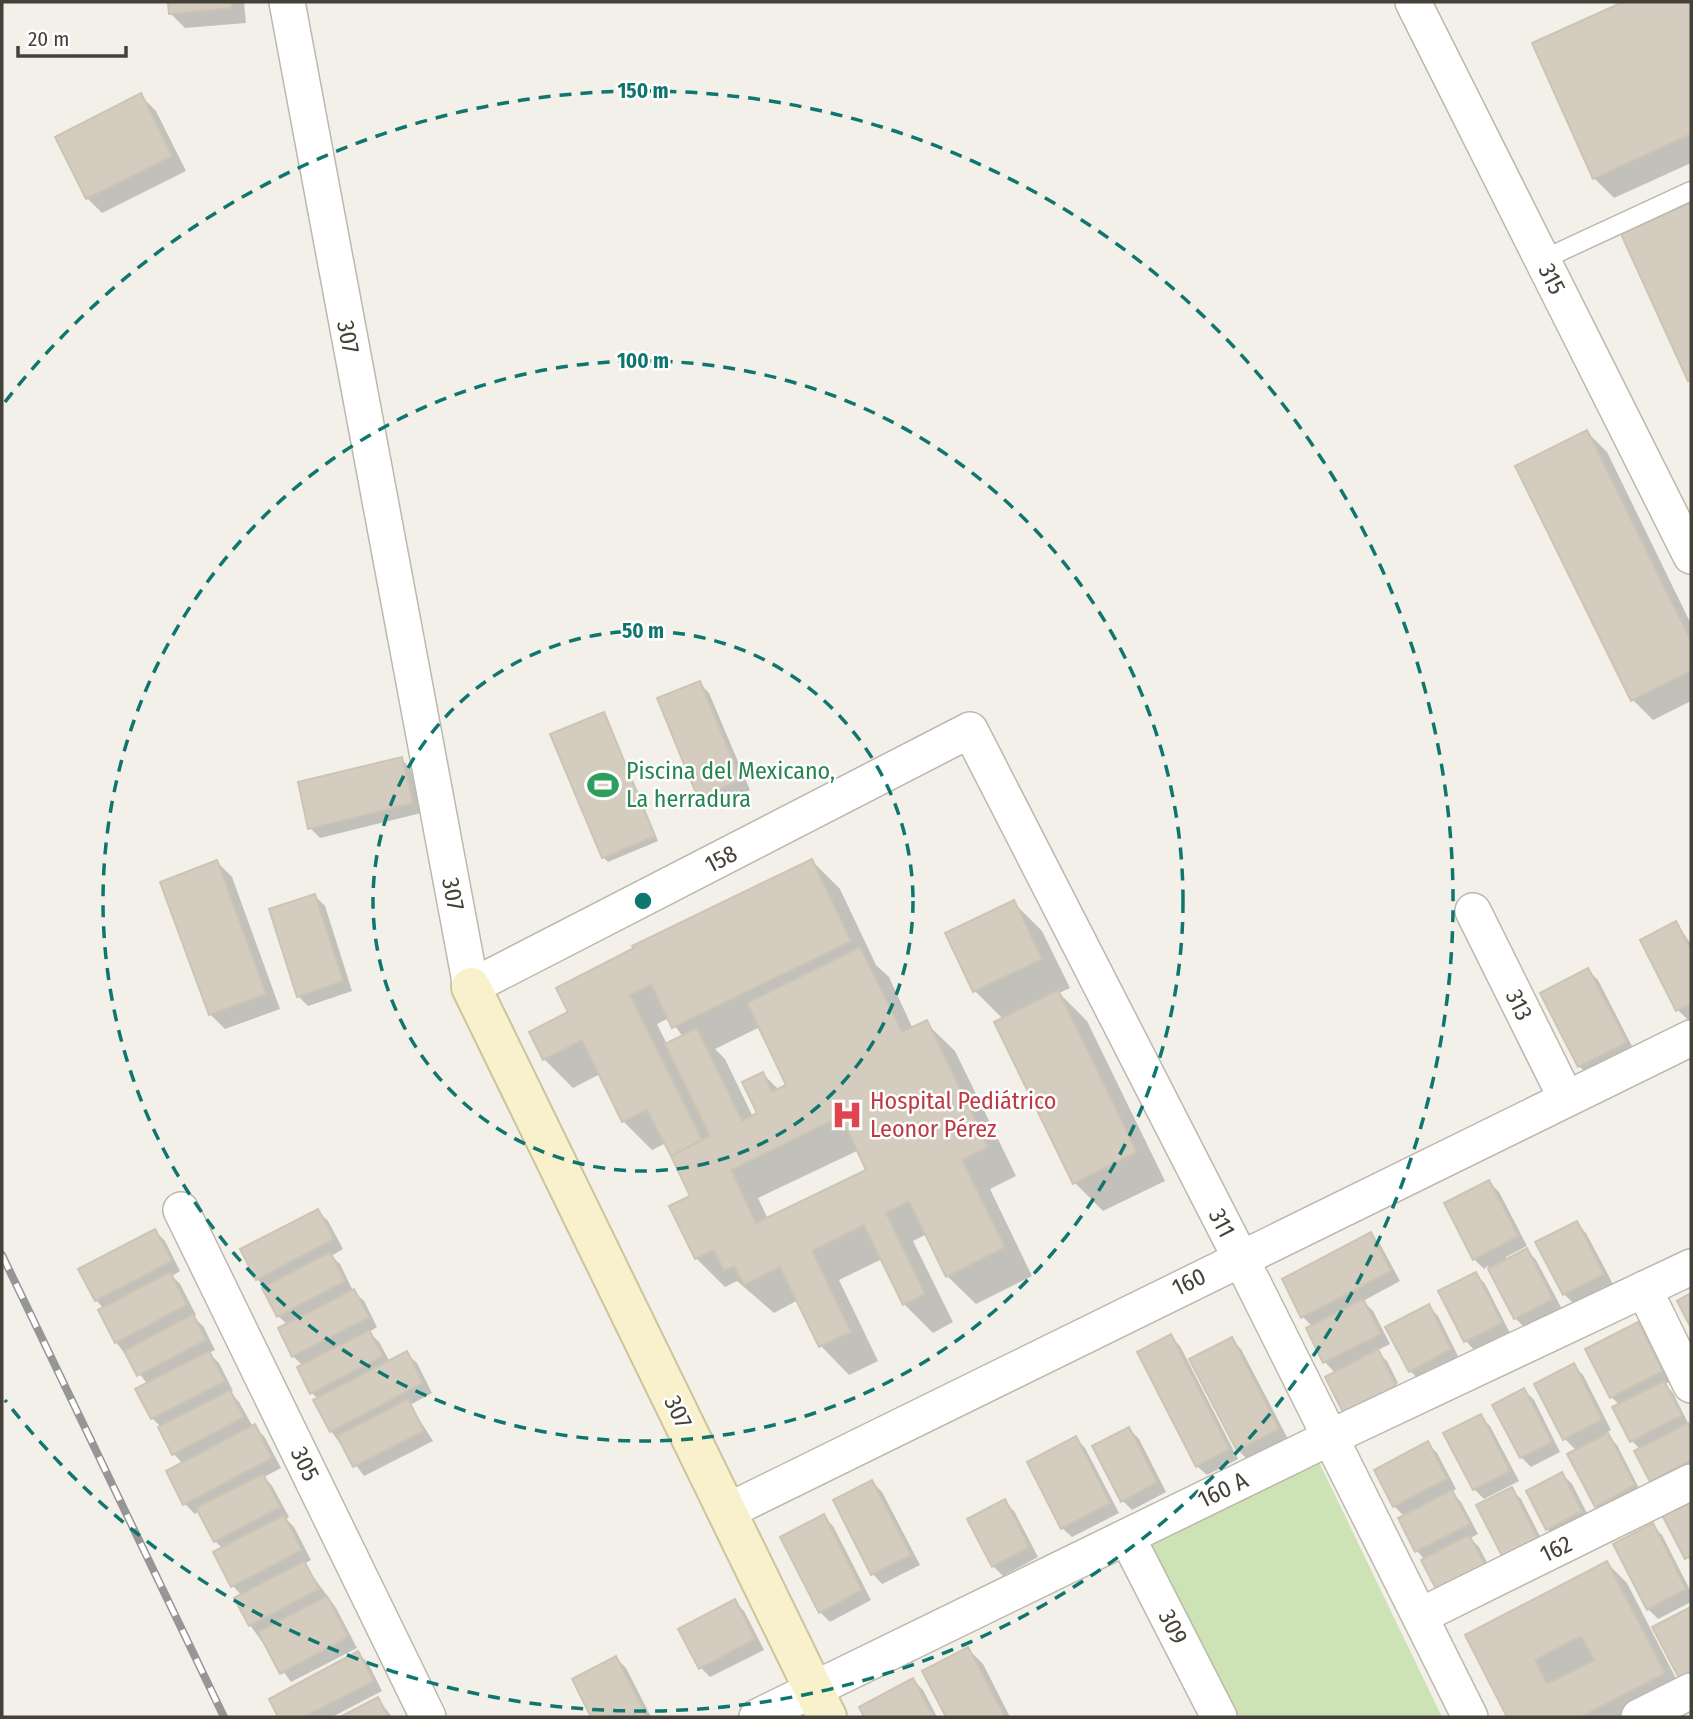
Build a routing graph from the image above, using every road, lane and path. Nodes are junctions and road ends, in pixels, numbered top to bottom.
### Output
1 (287, 2) edge
2 (1413, 2) edge
3 (1691, 191) edge
4 (1542, 260) junction
5 (1691, 556) edge
6 (970, 730) joint
7 (1473, 911) dead end
8 (471, 987) junction
9 (1691, 1038) edge
10 (1566, 1098) junction
11 (181, 1210) dead end
12 (1240, 1257) junction
13 (1691, 1267) edge
14 (1644, 1290) junction
15 (1691, 1385) edge
16 (1329, 1438) junction
17 (1691, 1482) edge
18 (726, 1512) junction
19 (1127, 1537) junction
20 (1420, 1616) junction
21 (1691, 1691) edge
22 (821, 1704) edge
23 (1214, 1716) edge
24 (428, 1717) edge
25 (757, 1717) edge
26 (1469, 1717) edge
27 (1639, 1717) edge

1 - 8 street, 307
2 - 4 street, 315
3 - 4 lane
4 - 5 street, 315
6 - 8 street, 158
6 - 12 street, 311
7 - 10 street, 313
8 - 18 street, 307
9 - 10 street, 160
10 - 12 street, 160
11 - 24 street, 305
12 - 16 street, 311
12 - 18 street, 160
13 - 14 street, 160 A
14 - 15 street
14 - 16 street, 160 A
16 - 19 street, 160 A
16 - 20 street, 311
17 - 20 street, 162
18 - 22 street, 307
19 - 22 street, 160 A
19 - 23 street, 309
20 - 26 street, 311
21 - 27 street
22 - 25 street, 160 A

